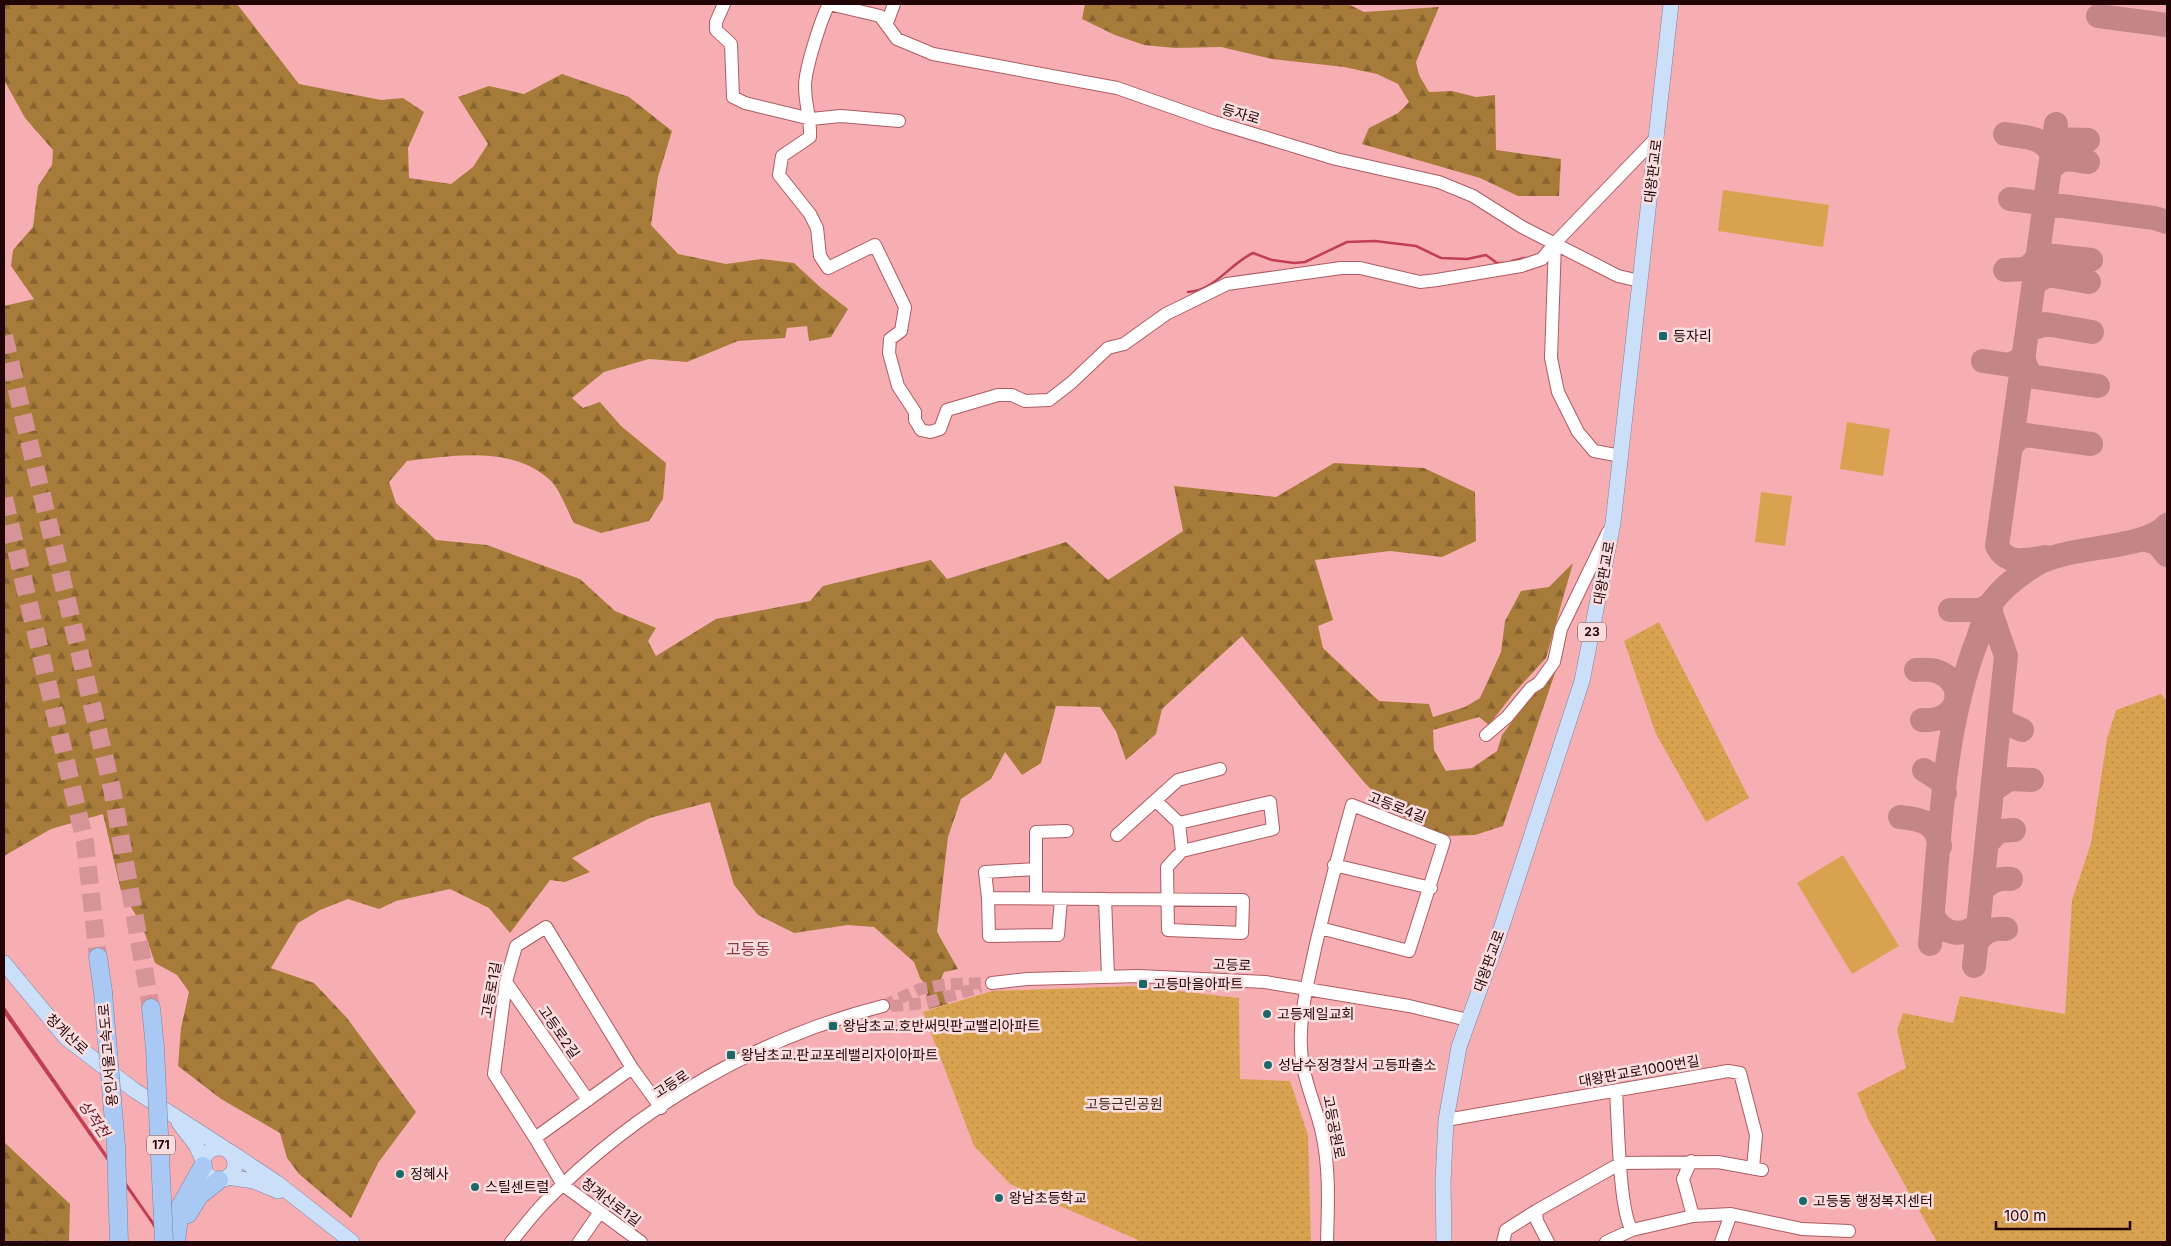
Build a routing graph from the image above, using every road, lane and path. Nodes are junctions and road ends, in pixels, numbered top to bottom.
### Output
1 (724, 4) edge
2 (829, 4) edge
3 (894, 4) edge
4 (1671, 4) edge
5 (887, 23) junction
6 (810, 120) junction
7 (899, 121) dead end
8 (1657, 136) junction
9 (1555, 243) junction
10 (1640, 281) junction
11 (1621, 456) junction
12 (1613, 523) junction
13 (1486, 735) dead end
14 (1220, 769) dead end
15 (1156, 800) junction
16 (1178, 823) junction
17 (1067, 831) dead end
18 (1117, 835) dead end
19 (1182, 851) junction
20 (1334, 865) junction
21 (1036, 870) junction
22 (1431, 888) junction
23 (1036, 892) dead end
24 (988, 898) junction
25 (1060, 898) junction
26 (1105, 899) junction
27 (1168, 899) junction
28 (1320, 928) junction
29 (98, 957) tunnel mouth
30 (4, 963) edge
31 (1108, 976) junction
32 (506, 982) junction
33 (992, 983) tunnel mouth
34 (1306, 989) junction
35 (882, 1006) tunnel mouth
36 (150, 1008) tunnel mouth
37 (1468, 1020) junction
38 (632, 1068) junction
39 (1616, 1091) junction
40 (588, 1100) junction
41 (661, 1108) junction
42 (166, 1110) junction
43 (1446, 1120) junction
44 (535, 1138) junction
45 (227, 1150) junction
46 (1691, 1161) junction
47 (203, 1163) junction
48 (1621, 1163) junction
49 (223, 1179) junction
50 (564, 1185) junction
51 (297, 1200) junction
52 (1536, 1210) junction
53 (600, 1212) junction
54 (1731, 1214) junction
55 (1693, 1216) junction
56 (1632, 1230) junction
57 (1849, 1231) dead end
58 (118, 1242) edge
59 (164, 1242) edge
60 (176, 1242) edge
61 (185, 1242) edge
62 (352, 1242) edge
63 (511, 1242) edge
64 (578, 1242) edge
65 (640, 1242) edge
66 (1327, 1242) edge
67 (1444, 1242) edge
68 (1503, 1242) edge
69 (1548, 1242) edge
70 (1606, 1242) edge
71 (1721, 1242) edge

1 - 6 street
2 - 5 street, 등자로
2 - 6 street
3 - 5 street
4 - 8 main road, 대왕판교로 / 23
5 - 9 street, 등자로
6 - 7 street
6 - 9 street
8 - 9 street
8 - 10 main road, 대왕판교로 / 23
9 - 10 street, 등자로
9 - 11 street
10 - 11 main road, 대왕판교로 / 23
11 - 12 main road, 대왕판교로 / 23
12 - 13 street
12 - 37 main road, 대왕판교로 / 23
14 - 15 street
15 - 16 street
15 - 18 street
16 - 19 street
16 - 19 street
17 - 21 street
19 - 27 street
20 - 22 street
20 - 22 street, 고등로4길
20 - 28 street, 고등로4길
21 - 23 street
21 - 24 street
22 - 28 street, 고등로4길
24 - 25 street
24 - 25 street
25 - 26 street
26 - 27 street
26 - 31 street
27 - 27 street
28 - 34 street, 고등로4길
29 - 58 highway, 용인서울고속도로, bridge
30 - 42 main road, 청계산로
31 - 33 street, 고등로
31 - 34 street, 고등로
32 - 38 street, 고등로1길
32 - 40 street, 고등로2길
32 - 44 street, 고등로1길
34 - 37 street, 고등로
34 - 66 street, 고등공원로
35 - 41 street, 고등로
36 - 59 highway, 171, bridge
37 - 43 main road, 대왕판교로 / 23
38 - 40 street
38 - 41 street, 고등로1길
39 - 43 street, 대왕판교로1000번길
39 - 46 street, 대왕판교로1000번길
39 - 48 street
40 - 44 street
41 - 50 street, 고등로
42 - 45 main road, 청계산로
42 - 47 main road, 청계산로
43 - 67 main road, 대왕판교로 / 23
44 - 50 street, 고등로1길
45 - 47 main road
45 - 49 main road
45 - 51 main road, 청계산로
46 - 48 street
46 - 55 street
47 - 49 main road
47 - 60 highway
48 - 52 street
48 - 56 street
49 - 51 main road, 청계산로
49 - 61 highway
50 - 53 street, 청계산로1길
50 - 63 street, 고등로
51 - 62 main road, 청계산로
52 - 68 street
52 - 69 street
53 - 64 street
53 - 65 street, 청계산로1길
54 - 55 street
54 - 57 street
54 - 71 street
55 - 56 street
56 - 70 street

